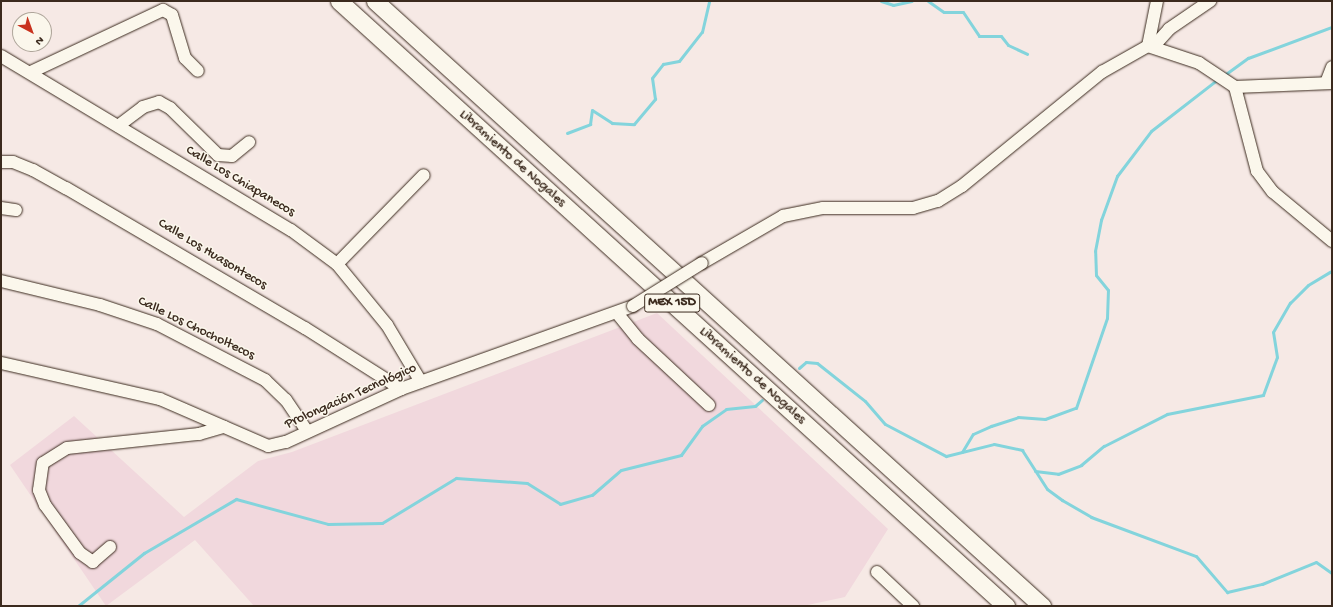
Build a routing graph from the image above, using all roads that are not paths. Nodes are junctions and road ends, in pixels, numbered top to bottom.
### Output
1 (339, 1) edge
2 (375, 1) edge
3 (1157, 1) edge
4 (1210, 1) edge
5 (1151, 46) junction
6 (1, 56) edge
7 (1332, 67) edge
8 (198, 71) dead end
9 (30, 72) junction
10 (1329, 83) edge
11 (1235, 87) junction
12 (118, 126) junction
13 (249, 142) dead end
14 (1, 162) edge
15 (424, 175) dead end
16 (1, 208) edge
17 (16, 210) dead end
18 (1332, 241) edge
19 (337, 264) junction
20 (1, 281) edge
21 (617, 313) junction
22 (1, 363) edge
23 (421, 382) junction
24 (401, 389) junction
25 (709, 405) dead end
26 (224, 427) junction
27 (307, 432) junction
28 (110, 547) dead end
29 (877, 572) dead end
30 (913, 606) edge
31 (1006, 606) edge
32 (1042, 606) edge

1 - 31 highway, Libramiento de Nogales / MEX 15D
2 - 32 highway, Libramiento de Nogales / MEX 15D
3 - 5 street
4 - 5 street
5 - 11 street
5 - 21 street, Prolongación Tecnológico, bridge
6 - 9 street, Calle Los Chiapanecos
7 - 10 street
8 - 9 street
9 - 12 street, Calle Los Chiapanecos
10 - 11 street
11 - 18 street
12 - 13 street
12 - 19 street, Calle Los Chiapanecos
14 - 24 street, Calle Los Huasontecos
15 - 19 street
16 - 17 street
19 - 23 street, Calle Los Chiapanecos
20 - 27 street, Calle Los Chocholtecos
21 - 23 street, Prolongación Tecnológico
21 - 25 street
22 - 26 street, Prolongación Tecnológico
23 - 24 street, Prolongación Tecnológico
24 - 27 street, Prolongación Tecnológico
26 - 27 street, Prolongación Tecnológico
26 - 28 street
29 - 30 street

